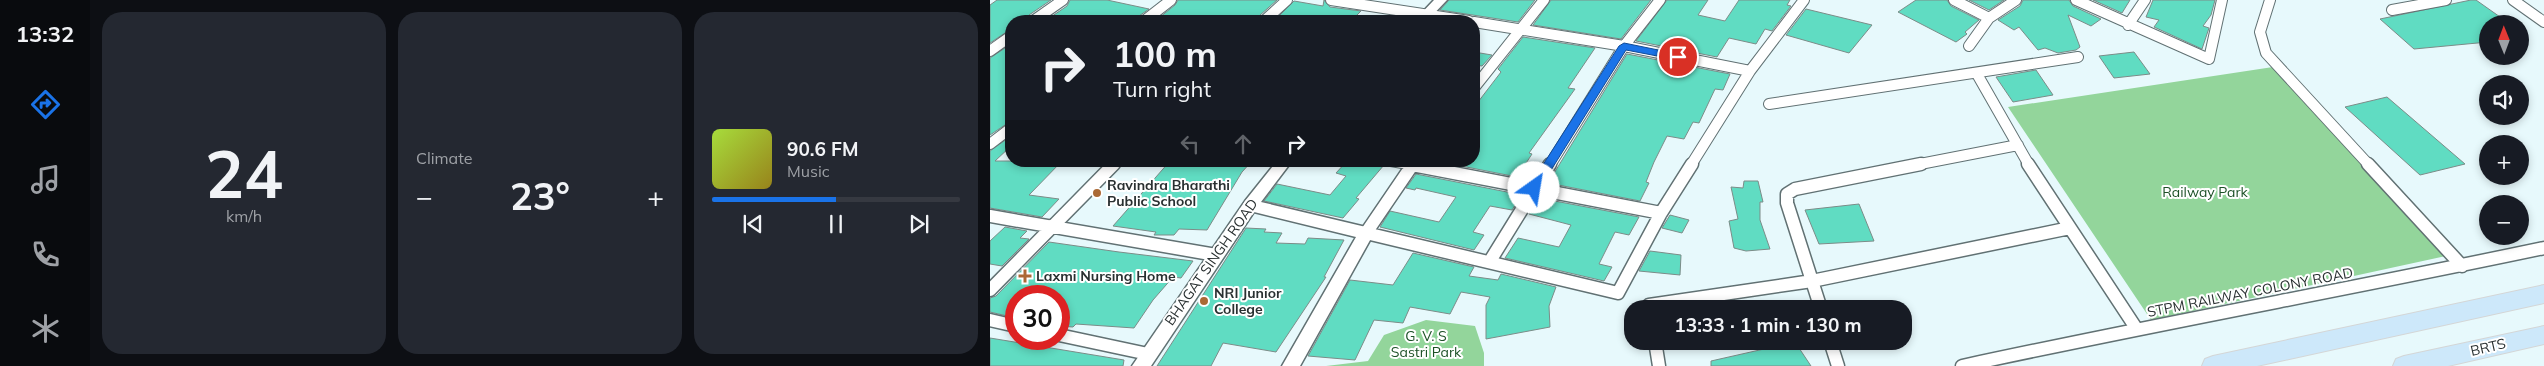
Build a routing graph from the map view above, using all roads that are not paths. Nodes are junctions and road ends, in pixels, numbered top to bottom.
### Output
1 (1062, 0) edge
2 (1171, 0) edge
3 (1287, 0) edge
4 (1331, 0) edge
5 (1441, 0) edge
6 (1544, 0) edge
7 (1660, 0) edge
8 (1804, 0) edge
9 (1954, 0) edge
10 (2016, 0) edge
11 (2076, 0) edge
12 (2145, 0) edge
13 (2222, 0) edge
14 (2270, 0) edge
15 (2446, 0) edge
16 (2513, 0) edge
17 (2392, 10) dead end
18 (1041, 15) edge
19 (1152, 15) edge
20 (1271, 15) edge
21 (1408, 15) edge
22 (1426, 15) edge
23 (1989, 18) junction
24 (2544, 22) edge
25 (1480, 23) edge
26 (2128, 25) junction
27 (1522, 29) junction
28 (1005, 40) edge
29 (1624, 46) junction
30 (1969, 46) dead end
31 (991, 50) edge
32 (2078, 57) dead end
33 (1750, 71) junction
34 (1977, 74) junction
35 (1480, 81) edge
36 (1769, 104) dead end
37 (1005, 133) edge
38 (990, 144) edge
39 (2018, 145) junction
40 (1111, 167) edge
41 (1280, 167) edge
42 (1411, 167) edge
43 (1433, 167) edge
44 (1534, 188) junction
45 (1250, 205) junction
46 (1661, 212) junction
47 (990, 216) edge
48 (1050, 228) junction
49 (2070, 228) junction
50 (1366, 233) junction
51 (2544, 248) edge
52 (1216, 255) junction
53 (1490, 261) junction
54 (2462, 266) junction
55 (1812, 281) junction
56 (990, 290) edge
57 (2544, 294) edge
58 (1683, 300) edge
59 (1817, 300) edge
60 (990, 320) edge
61 (1005, 323) edge
62 (2136, 328) junction
63 (2544, 335) edge
64 (1070, 338) edge
65 (1656, 350) edge
66 (1833, 350) edge
67 (1145, 360) edge
68 (1291, 366) edge
69 (1659, 366) edge
70 (1838, 366) edge
71 (1962, 366) edge
72 (2214, 366) edge
73 (2404, 366) edge

1 - 18 street
2 - 19 street
3 - 20 street
4 - 21 street
5 - 22 street
6 - 27 street
7 - 29 street
8 - 33 street
9 - 23 street
10 - 23 street
11 - 26 street
12 - 26 street
13 - 26 street
14 - 54 street
15 - 17 street
16 - 24 street
23 - 30 street
25 - 27 street
27 - 29 street
27 - 35 street
28 - 31 street
29 - 33 street
29 - 44 street
32 - 34 street
33 - 46 street
34 - 36 street
34 - 39 street
37 - 38 street
39 - 49 street
39 - 55 street
40 - 48 street
41 - 45 street, BHAGAT SINGH ROAD
42 - 50 street
43 - 44 street
44 - 46 street
44 - 53 street
45 - 50 street
45 - 52 street, BHAGAT SINGH ROAD
46 - 53 street
47 - 48 street
48 - 52 street
48 - 56 street
49 - 55 street
49 - 62 street
50 - 53 street
50 - 68 street
51 - 54 street, STPM RAILWAY COLONY ROAD
52 - 67 street, BHAGAT SINGH ROAD
54 - 62 street, STPM RAILWAY COLONY ROAD
55 - 58 street
55 - 59 street
57 - 72 main road
60 - 61 street
62 - 71 street, STPM RAILWAY COLONY ROAD
63 - 73 main road, BRTS
64 - 67 street
65 - 69 street
66 - 70 street

